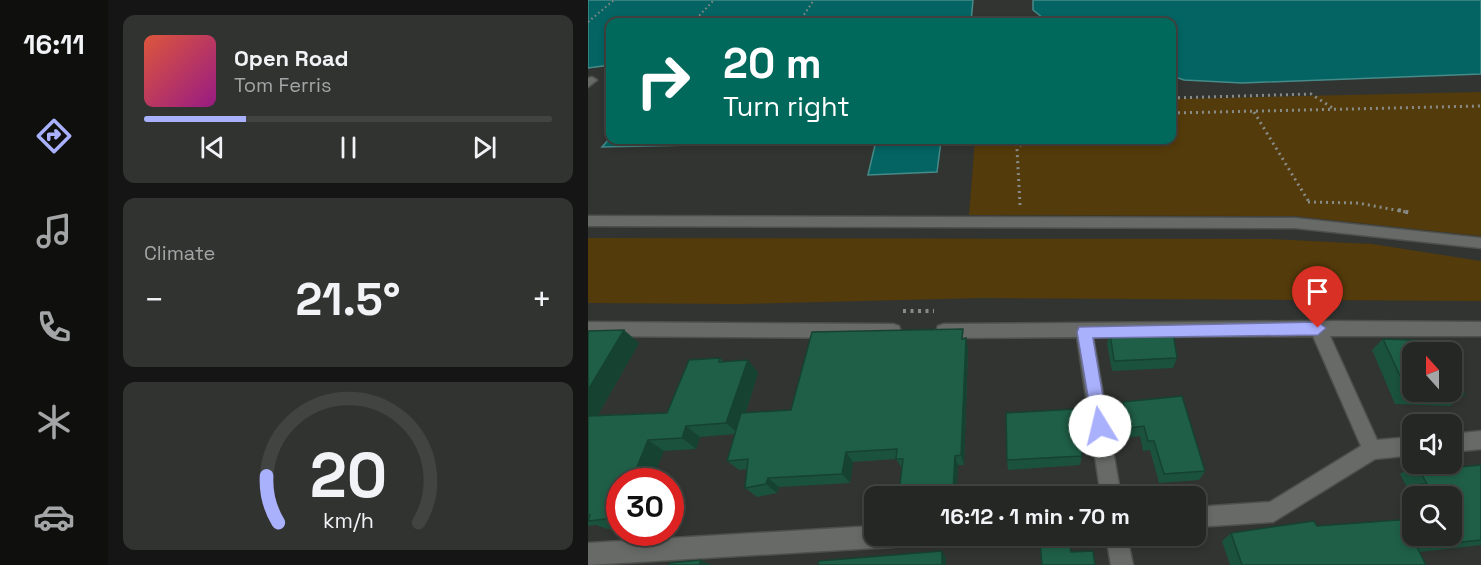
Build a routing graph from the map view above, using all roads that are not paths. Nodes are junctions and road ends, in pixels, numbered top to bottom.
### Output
1 (588, 221) edge
2 (1481, 243) edge
3 (1318, 328) junction
4 (588, 329) edge
5 (1481, 329) edge
6 (907, 331) edge
7 (931, 331) edge
8 (1084, 332) junction
9 (1481, 440) edge
10 (1462, 442) edge
11 (1402, 447) edge
12 (1372, 450) junction
13 (1109, 486) edge
14 (1206, 516) edge
15 (864, 538) edge
16 (1119, 546) edge
17 (588, 554) edge
18 (1122, 565) edge

1 - 2 street
3 - 5 street
3 - 8 street
3 - 12 street
4 - 6 street
7 - 8 street
8 - 13 street
9 - 10 street
11 - 12 street
12 - 14 street
15 - 17 street
16 - 18 street

